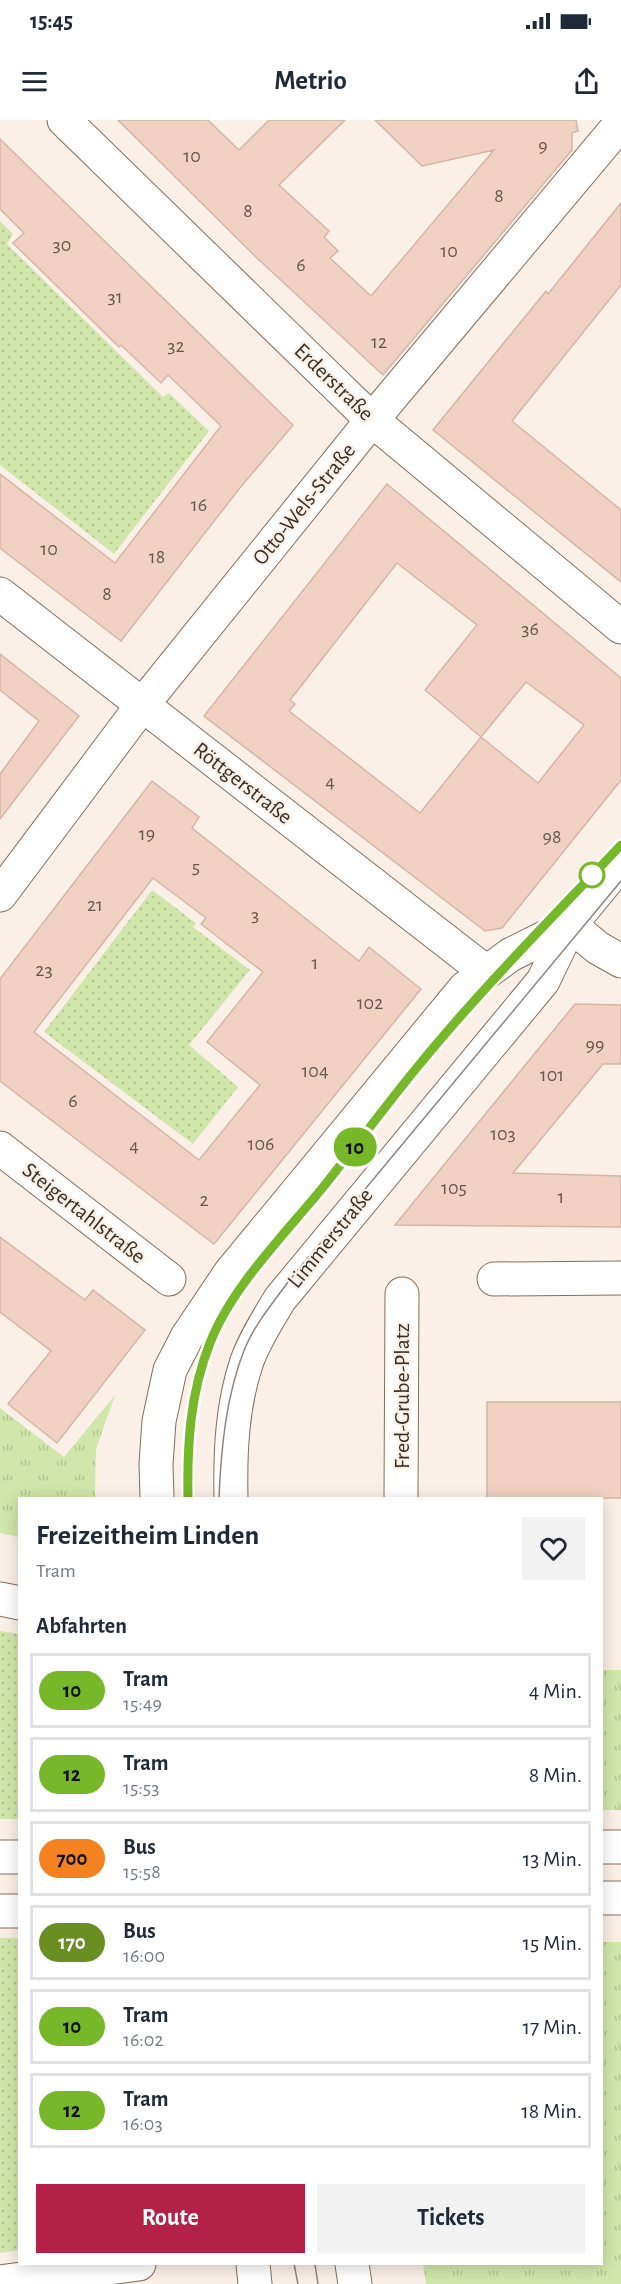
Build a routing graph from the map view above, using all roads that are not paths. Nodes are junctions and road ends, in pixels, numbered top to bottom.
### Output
1 (64, 120) edge
2 (616, 120) edge
3 (621, 124) edge
4 (372, 420) junction
5 (0, 594) edge
6 (621, 627) edge
7 (143, 704) junction
8 (621, 863) edge
9 (0, 895) edge
10 (570, 925) junction
11 (621, 961) edge
12 (486, 972) junction
13 (0, 1148) edge
14 (169, 1278) dead end
15 (621, 1278) edge
16 (494, 1279) dead end
17 (402, 1294) dead end
18 (157, 1497) edge
19 (231, 1497) edge
20 (401, 1497) edge
21 (0, 1599) edge
22 (18, 1603) edge
23 (603, 1847) edge
24 (621, 1847) edge
25 (0, 1857) edge
26 (18, 1857) edge
27 (603, 1898) edge
28 (621, 1898) edge
29 (0, 1911) edge
30 (18, 1911) edge
31 (131, 2265) edge
32 (253, 2265) edge
33 (352, 2265) edge
34 (0, 2282) edge
35 (255, 2284) edge
36 (355, 2284) edge

1 - 4 main road, Erderstraße
2 - 3 main road
3 - 4 main road, Otto-Wels-Straße
4 - 6 main road, Erderstraße
4 - 7 main road, Otto-Wels-Straße
5 - 7 main road, Röttgerstraße
7 - 9 main road, Otto-Wels-Straße
7 - 12 main road, Röttgerstraße
8 - 10 main road, Limmerstraße
10 - 11 main road
10 - 12 main road, Limmerstraße
10 - 19 main road, Limmerstraße
12 - 18 main road, Limmerstraße
13 - 14 main road, Steigertahlstraße
15 - 16 main road
17 - 20 main road, Fred-Grube-Platz
21 - 22 main road
23 - 24 main road
25 - 26 main road
27 - 28 main road
29 - 30 main road
31 - 34 main road
32 - 35 main road
33 - 36 main road

